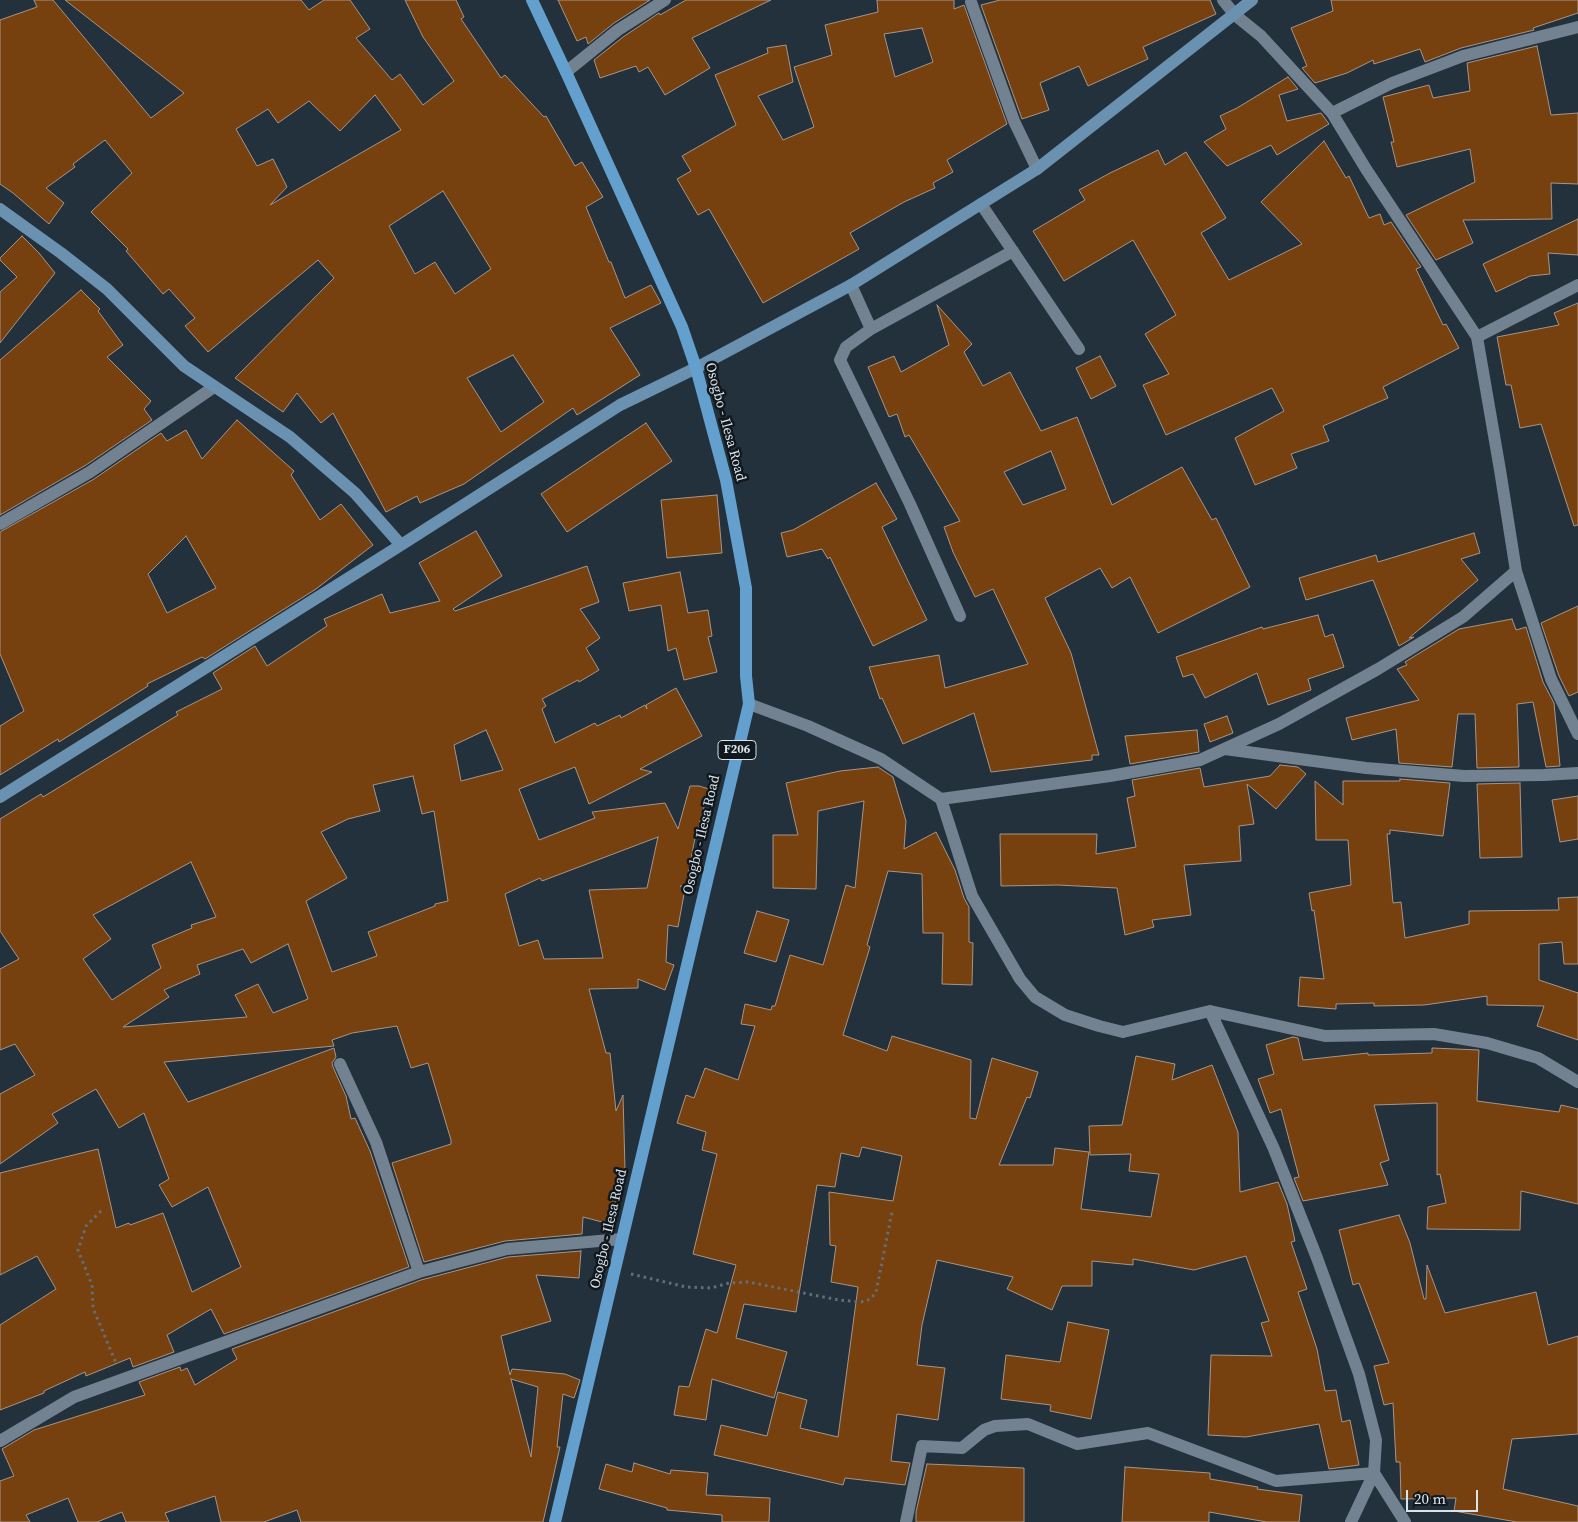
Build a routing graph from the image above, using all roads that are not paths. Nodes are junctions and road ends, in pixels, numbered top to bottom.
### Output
1 (532, 0) edge
2 (665, 0) edge
3 (1223, 0) edge
4 (1252, 0) edge
5 (971, 2) dead end
6 (1235, 15) junction
7 (1578, 27) edge
8 (566, 72) junction
9 (1332, 113) junction
10 (1037, 168) junction
11 (981, 204) junction
12 (0, 209) edge
13 (1013, 251) junction
14 (851, 285) junction
15 (1578, 285) edge
16 (871, 329) junction
17 (1477, 337) junction
18 (1079, 349) dead end
19 (696, 368) junction
20 (214, 387) junction
21 (0, 524) edge
22 (401, 545) junction
23 (1516, 571) junction
24 (960, 616) dead end
25 (749, 704) junction
26 (1578, 734) edge
27 (1224, 748) junction
28 (1578, 773) edge
29 (0, 796) edge
30 (941, 799) junction
31 (1210, 1012) junction
32 (340, 1064) dead end
33 (1578, 1082) edge
34 (622, 1239) junction
35 (419, 1272) junction
36 (0, 1441) edge
37 (1374, 1473) junction
38 (555, 1522) edge
39 (906, 1522) edge
40 (1351, 1522) edge
41 (1405, 1522) edge

1 - 8 main road, Osogbo - Ilesa Road / F206
2 - 8 street
3 - 6 street
4 - 6 main road
5 - 10 street
6 - 9 street
6 - 10 main road
7 - 9 street
8 - 19 main road, Osogbo - Ilesa Road / F206
9 - 17 street
10 - 11 main road
11 - 13 street
11 - 14 main road
12 - 20 main road
13 - 16 street
13 - 18 street
14 - 16 street
14 - 19 main road
15 - 17 street
16 - 24 street
17 - 23 street
19 - 22 main road
19 - 25 main road, Osogbo - Ilesa Road / F206
20 - 21 street
20 - 22 main road
22 - 29 main road
23 - 26 street
23 - 27 street
25 - 30 street
25 - 34 main road, Osogbo - Ilesa Road / F206
27 - 28 street
27 - 30 street
30 - 31 street
31 - 33 street
31 - 37 street
32 - 35 street
34 - 35 street
34 - 38 main road, Osogbo - Ilesa Road / F206
35 - 36 street
37 - 39 street
37 - 40 street
37 - 41 street

